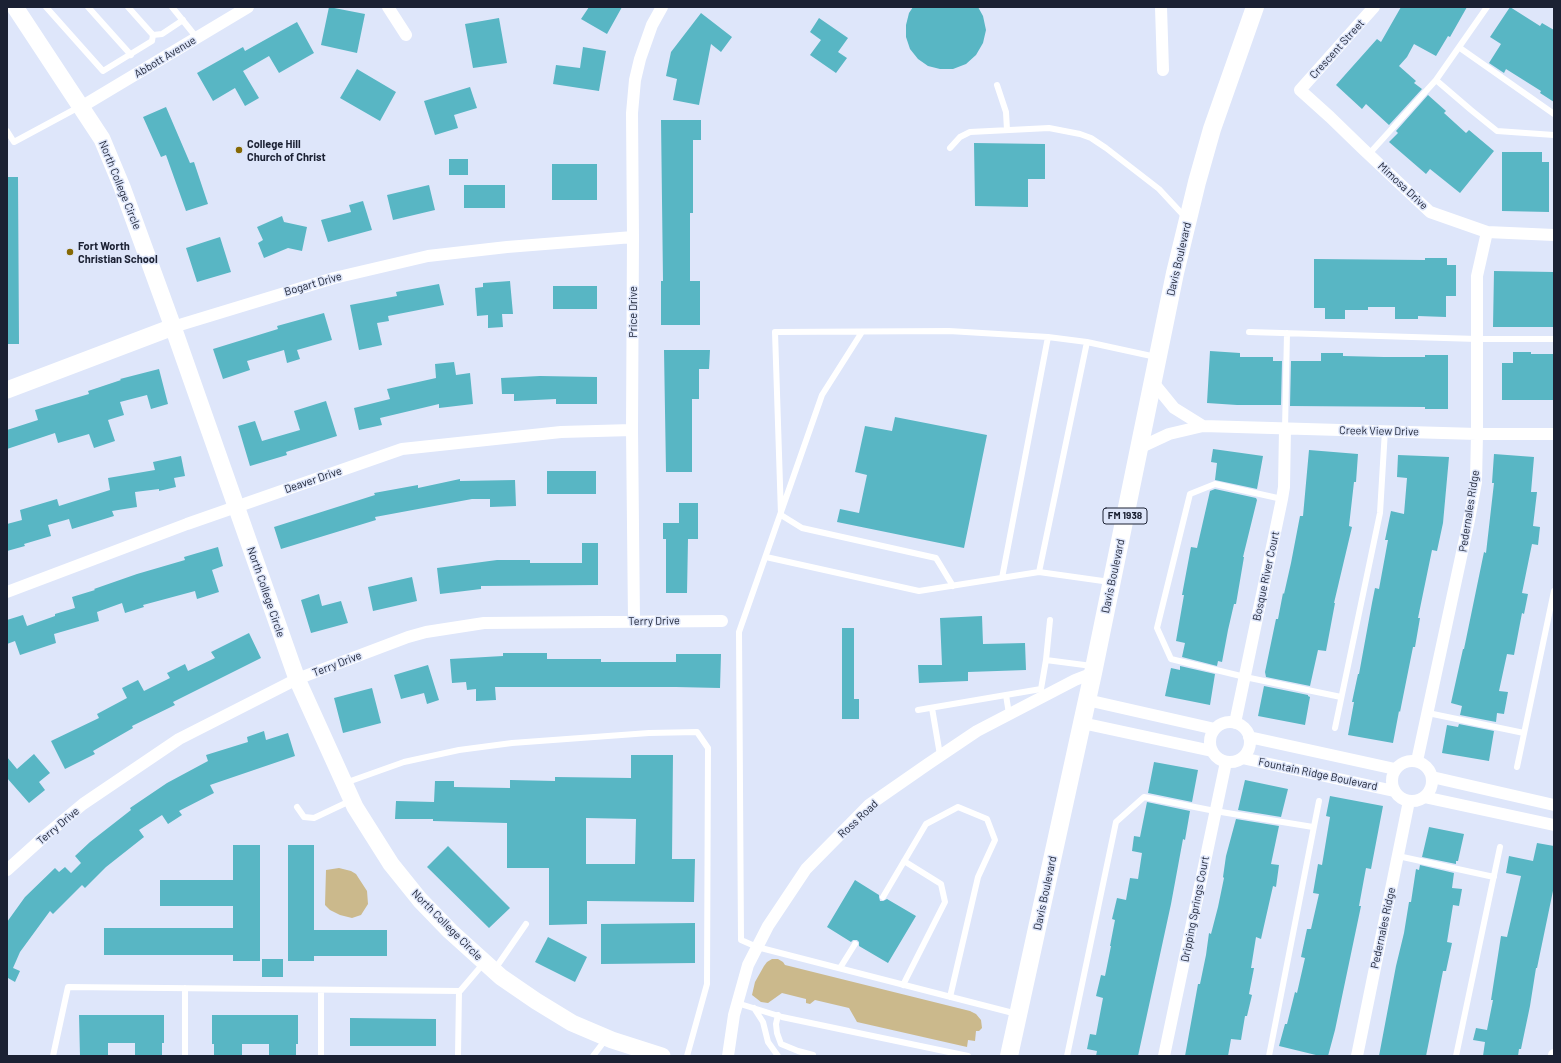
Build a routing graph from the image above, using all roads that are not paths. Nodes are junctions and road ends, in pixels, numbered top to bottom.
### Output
1 (15, 7) edge
2 (46, 7) edge
3 (88, 7) edge
4 (128, 7) edge
5 (172, 7) edge
6 (248, 7) edge
7 (388, 7) edge
8 (662, 7) edge
9 (1161, 7) edge
10 (1255, 7) edge
11 (1374, 7) edge
12 (1487, 7) edge
13 (183, 20) junction
14 (153, 35) junction
15 (406, 36) dead end
16 (197, 38) junction
17 (1460, 48) junction
18 (130, 55) junction
19 (1163, 70) dead end
20 (1436, 80) junction
21 (997, 85) dead end
22 (1300, 90) joint
23 (81, 106) junction
24 (1554, 114) edge
25 (1007, 130) junction
26 (7, 131) edge
27 (1554, 134) edge
28 (950, 148) dead end
29 (1369, 154) junction
30 (1188, 219) junction
31 (1487, 232) junction
32 (1554, 235) edge
33 (633, 237) junction
34 (173, 327) junction
35 (862, 332) junction
36 (1249, 332) dead end
37 (1287, 333) junction
38 (1048, 337) junction
39 (1554, 339) edge
40 (1477, 340) junction
41 (1087, 342) junction
42 (1157, 357) junction
43 (1152, 381) junction
44 (10, 386) edge
45 (1204, 426) junction
46 (1285, 429) junction
47 (632, 430) junction
48 (1385, 430) junction
49 (1477, 434) junction
50 (1554, 434) edge
51 (1139, 448) junction
52 (1282, 499) junction
53 (236, 507) junction
54 (781, 515) junction
55 (766, 557) junction
56 (1039, 572) junction
57 (1002, 578) junction
58 (1111, 582) junction
59 (953, 586) junction
60 (1554, 591) edge
61 (7, 592) edge
62 (1050, 620) dead end
63 (722, 621) dead end
64 (634, 622) junction
65 (1046, 660) junction
66 (1093, 670) junction
67 (1246, 677) junction
68 (297, 679) junction
69 (1006, 695) junction
70 (1341, 697) junction
71 (1087, 700) junction
72 (932, 708) junction
73 (918, 710) dead end
74 (1428, 713) junction
75 (1009, 714) junction
76 (1082, 723) junction
77 (1235, 723) junction
78 (1335, 728) dead end
79 (1215, 729) junction
80 (1524, 733) junction
81 (1249, 736) junction
82 (1212, 751) junction
83 (940, 755) junction
84 (1242, 758) junction
85 (1417, 761) junction
86 (1226, 762) junction
87 (1517, 767) dead end
88 (1396, 769) junction
89 (1432, 777) junction
90 (344, 784) junction
91 (1394, 791) junction
92 (1424, 797) junction
93 (352, 800) junction
94 (1319, 801) dead end
95 (1409, 801) junction
96 (1554, 805) edge
97 (297, 807) dead end
98 (1215, 811) junction
99 (1554, 825) edge
100 (1313, 827) junction
101 (1500, 847) dead end
102 (1398, 856) junction
103 (904, 861) junction
104 (7, 870) edge
105 (1494, 877) junction
106 (882, 896) dead end
107 (526, 924) dead end
108 (855, 944) dead end
109 (757, 947) junction
110 (489, 967) junction
111 (840, 968) junction
112 (903, 984) junction
113 (185, 988) junction
114 (321, 990) junction
115 (459, 991) junction
116 (950, 997) junction
117 (737, 1003) junction
118 (754, 1008) junction
119 (1019, 1014) junction
120 (778, 1015) junction
121 (607, 1038) junction
122 (814, 1055) edge
123 (53, 1056) edge
124 (185, 1056) edge
125 (321, 1056) edge
126 (458, 1056) edge
127 (593, 1056) edge
128 (662, 1056) edge
129 (687, 1056) edge
130 (728, 1056) edge
131 (778, 1056) edge
132 (968, 1056) edge
133 (1009, 1056) edge
134 (1067, 1056) edge
135 (1164, 1056) edge
136 (1269, 1056) edge
137 (1357, 1056) edge
138 (1456, 1056) edge

1 - 23 street, North College Circle
2 - 18 lane
3 - 18 lane
4 - 14 lane
5 - 13 lane
6 - 16 street, Abbott Avenue
7 - 15 street
8 - 33 street, Price Drive
9 - 19 street
10 - 30 main road, Davis Boulevard / FM 1938
11 - 22 street, Crescent Street
12 - 17 lane
13 - 14 lane
13 - 16 lane
14 - 18 lane
16 - 23 street, Abbott Avenue
17 - 20 lane
17 - 24 lane
20 - 27 lane
20 - 29 lane
21 - 25 lane
22 - 29 street, Mimosa Drive
23 - 26 lane
23 - 34 street, North College Circle
25 - 28 lane
25 - 30 lane
29 - 31 street, Mimosa Drive
30 - 42 main road, Davis Boulevard / FM 1938
31 - 32 street, Mimosa Drive
31 - 40 street, Pedernales Ridge
33 - 34 street, Bogart Drive
33 - 47 street, Price Drive
34 - 44 street, Bogart Drive
34 - 53 street, North College Circle
35 - 38 lane
35 - 54 lane
35 - 54 lane
36 - 37 lane
37 - 40 lane
37 - 46 lane
38 - 41 lane
38 - 57 lane
39 - 40 lane
40 - 49 street, Pedernales Ridge
41 - 42 lane
41 - 56 lane
42 - 43 main road, Davis Boulevard / FM 1938
43 - 45 street, Creek View Drive
43 - 51 main road, Davis Boulevard / FM 1938
45 - 46 street, Creek View Drive
45 - 51 street, Creek View Drive
46 - 48 street, Creek View Drive
46 - 52 street, Bosque River Court
47 - 53 street, Deaver Drive
47 - 64 street, Price Drive
48 - 49 street, Creek View Drive
48 - 70 lane
49 - 50 street, Creek View Drive
49 - 74 street, Pedernales Ridge
51 - 58 main road, Davis Boulevard / FM 1938
52 - 67 street, Bosque River Court
52 - 67 lane
53 - 61 street, Deaver Drive
53 - 68 street, North College Circle
54 - 55 lane
54 - 59 lane
55 - 59 lane
55 - 109 lane
56 - 57 lane
56 - 58 lane
57 - 59 lane
58 - 66 main road, Davis Boulevard / FM 1938
60 - 80 lane
62 - 65 lane
63 - 64 street, Terry Drive
64 - 68 street, Terry Drive
65 - 66 lane
65 - 69 lane
66 - 71 main road, Davis Boulevard / FM 1938
66 - 75 street, Ross Road
67 - 70 lane
67 - 77 street, Bosque River Court
68 - 90 street, North College Circle
68 - 104 street, Terry Drive
69 - 72 lane
69 - 75 lane
70 - 78 lane
71 - 76 main road, Davis Boulevard / FM 1938
71 - 79 street
72 - 73 lane
72 - 83 lane
74 - 80 lane
74 - 85 street, Pedernales Ridge
75 - 83 street, Ross Road
76 - 82 street
76 - 119 main road, Davis Boulevard / FM 1938
77 - 79 street
77 - 81 street
79 - 82 street
80 - 87 lane
81 - 84 street, Fountain Ridge Boulevard
81 - 88 street, Fountain Ridge Boulevard
82 - 86 street
83 - 109 street, Ross Road
84 - 86 street, Fountain Ridge Boulevard
84 - 91 street, Fountain Ridge Boulevard
85 - 88 street
85 - 89 street
86 - 98 street, Dripping Springs Court
88 - 91 street, Fountain Ridge Boulevard
89 - 92 street
89 - 96 street
90 - 93 street, North College Circle
90 - 129 lane
91 - 95 street, Fountain Ridge Boulevard
92 - 95 street
92 - 99 street
93 - 97 lane
93 - 110 street, North College Circle
94 - 100 lane
95 - 102 street, Pedernales Ridge
98 - 100 lane
98 - 134 lane
98 - 135 street, Dripping Springs Court
100 - 136 lane
101 - 105 lane
102 - 105 lane
102 - 137 street, Pedernales Ridge
103 - 106 lane
103 - 112 lane
103 - 116 lane
105 - 138 lane
107 - 110 lane
108 - 111 lane
109 - 111 lane
109 - 117 street, Ross Road
110 - 115 lane
110 - 121 street, North College Circle
111 - 112 lane
112 - 116 lane
113 - 114 lane
113 - 123 lane
113 - 124 lane
114 - 115 lane
114 - 125 lane
115 - 126 lane
116 - 119 lane
117 - 118 lane
117 - 130 street, Ross Road
118 - 120 lane
118 - 131 lane
119 - 133 main road, Davis Boulevard / FM 1938
120 - 122 lane
120 - 132 lane
121 - 127 lane
121 - 128 street, North College Circle

